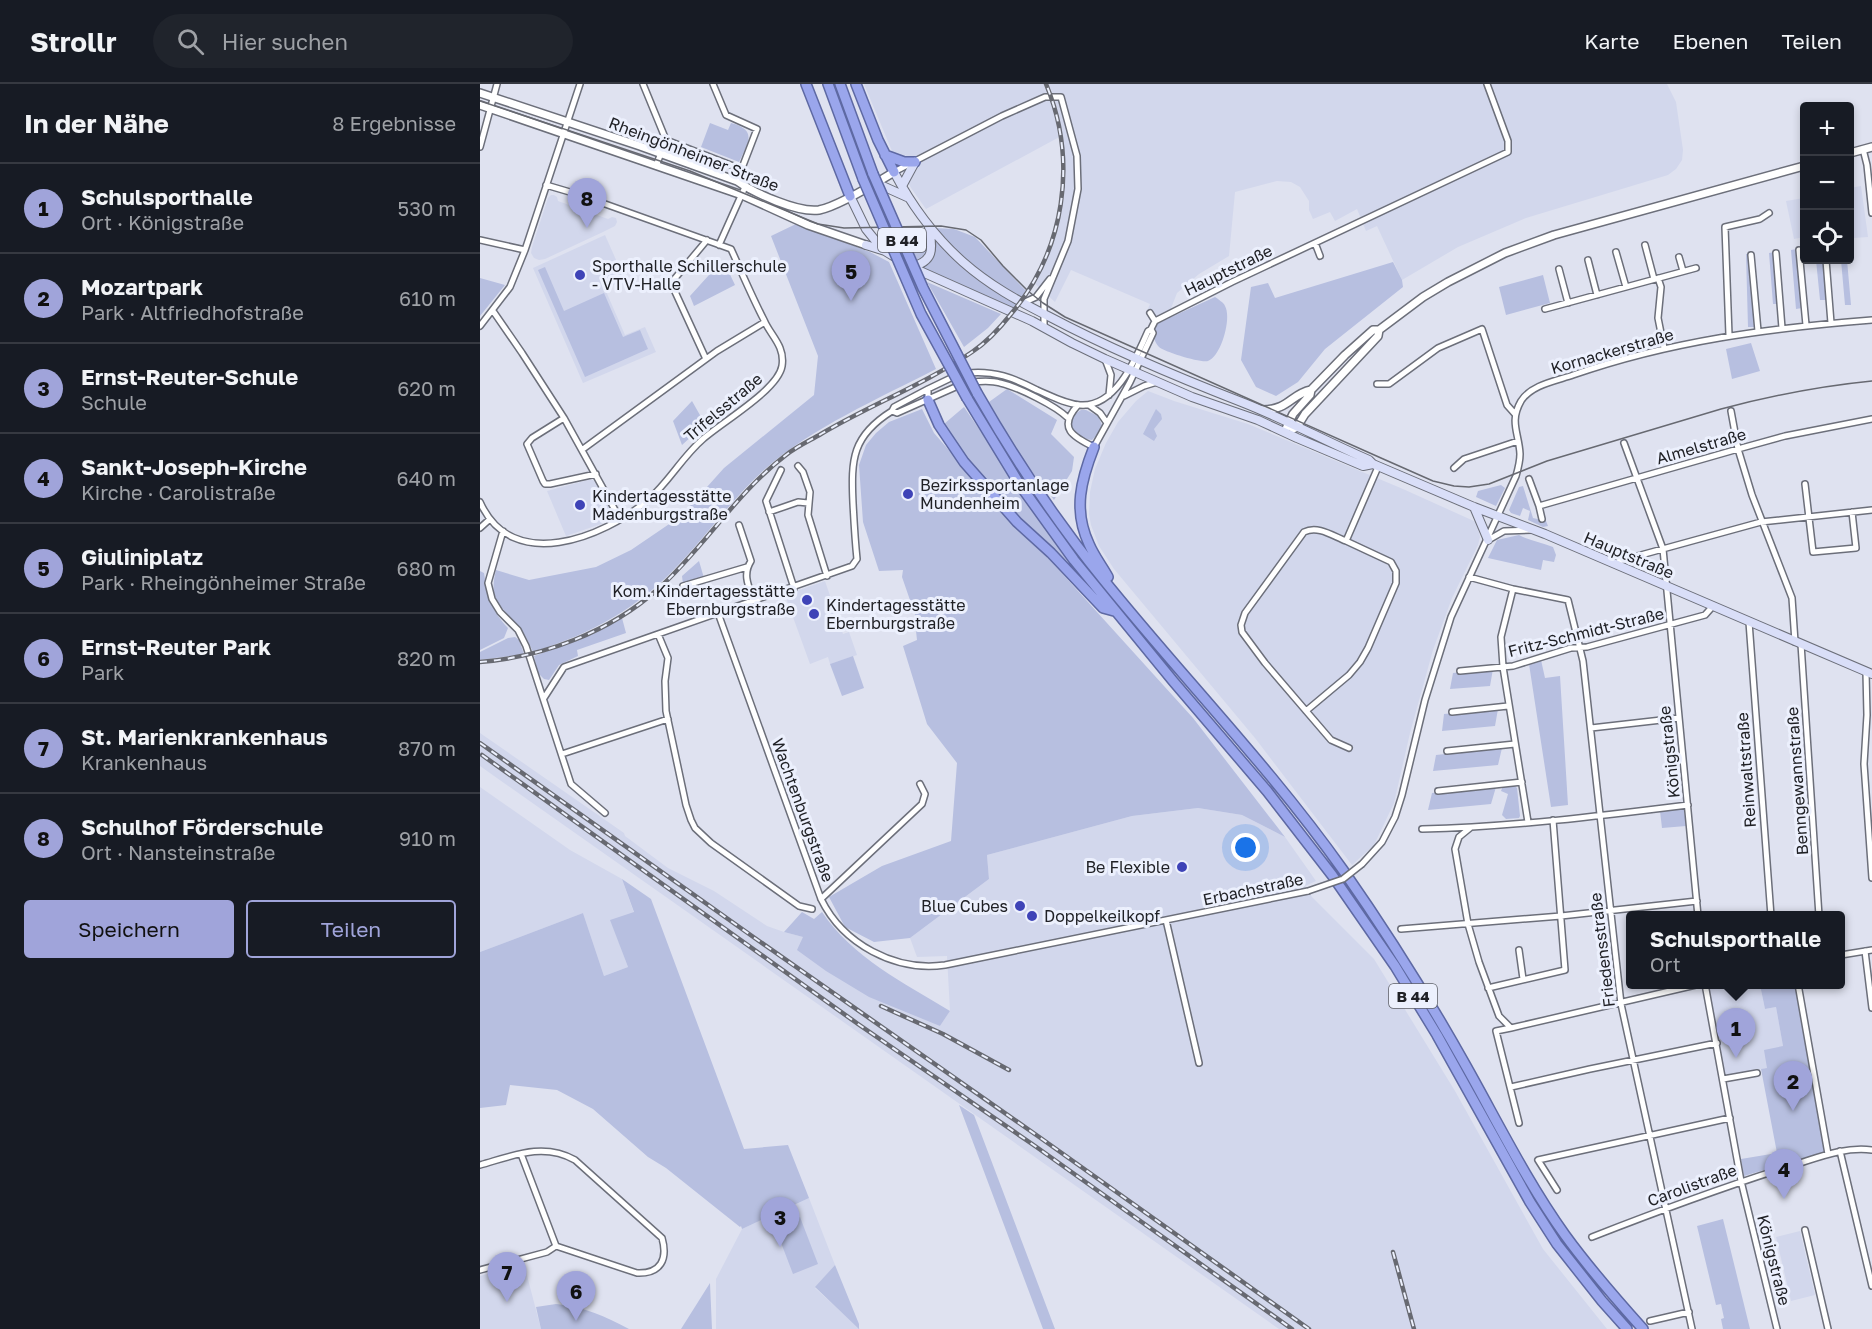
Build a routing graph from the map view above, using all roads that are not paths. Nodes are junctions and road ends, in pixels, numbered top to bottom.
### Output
1 (497, 84) edge
2 (580, 84) edge
3 (643, 84) edge
4 (713, 84) edge
5 (806, 84) edge
6 (828, 84) edge
7 (840, 84) edge
8 (856, 84) edge
9 (1487, 84) edge
10 (480, 93) edge
11 (493, 97) junction
12 (480, 105) edge
13 (490, 108) junction
14 (567, 122) junction
15 (562, 134) junction
16 (666, 140) junction
17 (480, 147) edge
18 (1872, 147) edge
19 (1863, 149) junction
20 (1854, 152) edge
21 (661, 154) junction
22 (885, 155) junction
23 (915, 162) junction
24 (656, 166) junction
25 (1800, 167) edge
26 (741, 169) junction
27 (894, 172) junction
28 (874, 178) junction
29 (737, 181) junction
30 (546, 185) junction
31 (902, 186) junction
32 (745, 187) junction
33 (742, 195) junction
34 (850, 196) junction
35 (908, 197) junction
36 (1769, 213) dead end
37 (1872, 213) edge
38 (929, 226) junction
39 (480, 240) edge
40 (707, 240) junction
41 (1315, 243) junction
42 (719, 244) junction
43 (866, 245) joint
44 (1645, 245) dead end
45 (525, 250) junction
46 (1799, 250) dead end
47 (885, 251) junction
48 (1616, 252) dead end
49 (1776, 253) dead end
50 (1751, 255) dead end
51 (1320, 256) dead end
52 (1679, 257) dead end
53 (1588, 260) dead end
54 (1826, 264) edge
55 (911, 267) junction
56 (1696, 268) dead end
57 (1559, 269) dead end
58 (1683, 271) junction
59 (1054, 273) junction
60 (1656, 279) junction
61 (1626, 287) junction
62 (1597, 295) junction
63 (1023, 303) junction
64 (1568, 303) junction
65 (1545, 309) dead end
66 (493, 311) junction
67 (1150, 313) dead end
68 (1043, 314) junction
69 (1872, 320) edge
70 (1155, 321) junction
71 (765, 322) junction
72 (1831, 323) junction
73 (1806, 325) junction
74 (480, 326) edge
75 (1044, 327) junction
76 (1782, 328) junction
77 (1379, 330) junction
78 (1758, 332) junction
79 (1729, 335) junction
80 (1664, 348) junction
81 (706, 359) junction
82 (1105, 359) junction
83 (1138, 360) junction
84 (1132, 371) junction
85 (1157, 382) junction
86 (1377, 384) dead end
87 (928, 389) junction
88 (1311, 390) junction
89 (1109, 395) junction
90 (1122, 397) junction
91 (928, 400) junction
92 (1078, 405) junction
93 (1089, 405) junction
94 (1260, 410) junction
95 (892, 411) junction
96 (1731, 411) dead end
97 (1515, 414) junction
98 (564, 418) junction
99 (1068, 418) junction
100 (1872, 419) edge
101 (1107, 423) junction
102 (1286, 427) junction
103 (1297, 428) junction
104 (1518, 441) junction
105 (1624, 443) dead end
106 (1094, 447) junction
107 (1738, 448) junction
108 (583, 449) junction
109 (798, 466) dead end
110 (1376, 466) junction
111 (1454, 468) dead end
112 (781, 470) dead end
113 (596, 474) junction
114 (1529, 478) dead end
115 (1638, 478) junction
116 (1805, 484) dead end
117 (480, 502) edge
118 (808, 503) junction
119 (1539, 506) junction
120 (1474, 507) junction
121 (1872, 510) edge
122 (769, 512) junction
123 (1852, 512) junction
124 (1498, 517) junction
125 (1809, 517) junction
126 (490, 519) junction
127 (620, 519) junction
128 (1542, 519) dead end
129 (1761, 522) junction
130 (739, 525) dead end
131 (480, 528) edge
132 (1534, 530) junction
133 (503, 531) junction
134 (1488, 540) junction
135 (1346, 541) junction
136 (1663, 549) junction
137 (1617, 565) junction
138 (747, 567) junction
139 (827, 576) junction
140 (1469, 577) junction
141 (683, 586) dead end
142 (1666, 586) junction
143 (794, 588) junction
144 (1513, 589) junction
145 (1119, 598) junction
146 (754, 601) junction
147 (1713, 606) junction
148 (1114, 611) junction
149 (718, 613) junction
150 (1749, 622) junction
151 (1670, 624) junction
152 (658, 634) junction
153 (1798, 643) junction
154 (1581, 647) junction
155 (1503, 666) junction
156 (1460, 671) dead end
157 (1869, 673) edge
158 (544, 698) junction
159 (1508, 706) junction
160 (1306, 711) junction
161 (1452, 712) dead end
162 (1679, 718) junction
163 (668, 719) junction
164 (1591, 728) junction
165 (1515, 744) junction
166 (1349, 748) dead end
167 (1447, 751) dead end
168 (562, 754) junction
169 (1522, 782) junction
170 (920, 784) dead end
171 (1438, 790) dead end
172 (1688, 805) junction
173 (605, 813) dead end
174 (1600, 815) junction
175 (1554, 820) junction
176 (1528, 822) junction
177 (1470, 828) junction
178 (1422, 829) dead end
179 (1872, 878) edge
180 (821, 899) junction
181 (1697, 901) junction
182 (812, 909) dead end
183 (1611, 910) junction
184 (1698, 911) edge
185 (1771, 911) edge
186 (1819, 911) edge
187 (1561, 916) junction
188 (1166, 920) junction
189 (1468, 924) junction
190 (1401, 929) dead end
191 (1520, 950) dead end
192 (1872, 950) edge
193 (1865, 951) junction
194 (1845, 954) edge
195 (1523, 979) junction
196 (1488, 988) junction
197 (1680, 989) edge
198 (1707, 989) edge
199 (1799, 989) edge
200 (1621, 1004) junction
201 (1872, 1008) edge
202 (1511, 1028) junction
203 (1716, 1043) junction
204 (1632, 1060) junction
205 (1199, 1063) dead end
206 (1757, 1073) dead end
207 (1723, 1079) junction
208 (1511, 1087) junction
209 (1730, 1118) junction
210 (1520, 1124) dead end
211 (1648, 1135) junction
212 (1872, 1150) edge
213 (1840, 1151) junction
214 (521, 1154) junction
215 (1828, 1155) junction
216 (480, 1165) edge
217 (1741, 1181) junction
218 (1557, 1190) dead end
219 (1667, 1208) junction
220 (1804, 1230) dead end
221 (1592, 1237) dead end
222 (556, 1246) junction
223 (480, 1270) edge
224 (1872, 1286) edge
225 (1689, 1312) junction
226 (1650, 1321) dead end
227 (1627, 1329) edge
228 (1643, 1329) edge
229 (1692, 1329) edge
230 (1777, 1329) edge
231 (1828, 1329) edge

1 - 11 street
2 - 14 street
3 - 16 street
4 - 26 street
5 - 34 highway
6 - 148 highway, B 44, bridge
7 - 28 highway, B 44
8 - 22 highway
9 - 41 street, Hauptstraße
10 - 11 street, Rheingönheimer Straße
11 - 13 street
11 - 14 street, Rheingönheimer Straße
12 - 13 street, Rheingönheimer Straße
13 - 15 street, Rheingönheimer Straße
13 - 17 street
14 - 15 street
14 - 21 street, Rheingönheimer Straße
15 - 24 street, Rheingönheimer Straße
15 - 30 street
16 - 21 street
16 - 26 street, Rheingönheimer Straße
18 - 19 street
19 - 20 street
19 - 37 street
21 - 24 street
21 - 29 street, Rheingönheimer Straße
22 - 23 highway
22 - 27 highway
23 - 27 street
23 - 31 main road
23 - 59 street
24 - 33 street, Rheingönheimer Straße
25 - 77 street
26 - 29 street
27 - 28 street, Rheingönheimer Straße
27 - 31 main road, Hauptstraße
28 - 34 street, Rheingönheimer Straße
28 - 35 main road
28 - 145 highway, B 44, bridge
29 - 32 street, Rheingönheimer Straße
30 - 40 street
30 - 45 street
31 - 35 main road, Hauptstraße
32 - 33 street
32 - 34 street, Rheingönheimer Straße
33 - 42 street
33 - 43 street, Rheingönheimer Straße
34 - 47 main road
35 - 38 main road, Hauptstraße
36 - 79 street
38 - 55 main road
38 - 63 main road, Hauptstraße
39 - 45 street
40 - 42 street
40 - 81 street
41 - 51 street
41 - 70 street, Hauptstraße
42 - 71 street, Trifelsstraße
43 - 47 main road
44 - 60 street
45 - 66 street
46 - 73 street
47 - 55 main road
48 - 61 street
49 - 76 street
50 - 78 street
52 - 58 street
53 - 62 street
54 - 72 street
55 - 75 main road
56 - 58 street
57 - 64 street
58 - 60 street
59 - 63 street
59 - 68 street
60 - 61 street
60 - 80 street
61 - 62 street
62 - 64 street
63 - 68 main road, Hauptstraße
64 - 65 street
66 - 74 street
66 - 98 street
67 - 70 street
68 - 75 street
68 - 83 main road, Hauptstraße
69 - 72 street, Kornackerstraße
70 - 83 street
71 - 81 street
71 - 127 street, Trifelsstraße
72 - 73 street, Kornackerstraße
73 - 76 street, Kornackerstraße
75 - 82 main road
76 - 78 street, Kornackerstraße
77 - 88 street
77 - 103 street
78 - 79 street, Kornackerstraße
79 - 80 street, Kornackerstraße
80 - 97 street, Kornackerstraße
81 - 108 street
82 - 84 main road
82 - 89 street
83 - 84 street
83 - 94 main road, Hauptstraße
84 - 85 main road, Hauptstraße
84 - 89 street
84 - 90 street
85 - 90 street
85 - 102 main road, Hauptstraße
86 - 97 street
87 - 91 street
87 - 92 street
87 - 95 street
88 - 94 street
88 - 102 street
89 - 93 street
90 - 101 street
91 - 95 street
91 - 99 street
91 - 148 highway
92 - 93 street
92 - 99 street
93 - 101 street
94 - 102 main road, Hauptstraße
95 - 139 street
96 - 107 street, Benngewannstraße
97 - 104 street
98 - 108 street
98 - 113 street
99 - 106 street
100 - 107 street, Almelstraße
101 - 106 street
102 - 103 main road, Hauptstraße
102 - 110 main road, Hauptstraße
103 - 110 main road, Hauptstraße
104 - 111 street
104 - 124 street
105 - 115 street, Königstraße
106 - 145 highway
107 - 115 street, Almelstraße
107 - 129 street, Benngewannstraße
108 - 113 street
109 - 118 street
110 - 120 main road, Hauptstraße
110 - 135 street
112 - 122 street
113 - 127 street
114 - 119 street
115 - 119 street, Almelstraße
115 - 136 street, Königstraße
116 - 125 street
117 - 126 street, Trifelsstraße
118 - 122 street
118 - 139 street
119 - 128 street
120 - 124 main road, Hauptstraße
120 - 134 main road
121 - 123 street
122 - 143 street
123 - 125 street
123 - 125 street
124 - 132 main road, Hauptstraße
124 - 134 street, Erbachstraße
125 - 129 street
126 - 131 street
126 - 133 street, Trifelsstraße
127 - 133 street, Trifelsstraße
129 - 136 street
129 - 153 street, Benngewannstraße
130 - 138 street
132 - 134 street
132 - 137 main road, Hauptstraße
133 - 158 street
134 - 140 street, Erbachstraße
135 - 160 street
135 - 160 street
136 - 137 street
136 - 142 street, Königstraße
137 - 142 main road, Hauptstraße
138 - 141 street
138 - 146 street
139 - 143 street
140 - 144 street
140 - 188 street, Erbachstraße, bridge
142 - 147 main road, Hauptstraße
142 - 151 street, Königstraße
143 - 146 street
144 - 154 street, Friedensstraße
144 - 155 street
145 - 228 highway, B 44
146 - 149 street
147 - 150 main road, Hauptstraße
147 - 151 street, Fritz-Schmidt-Straße
148 - 227 highway, B 44
149 - 152 street
149 - 180 street, Wachtenburgstraße
150 - 153 main road, Hauptstraße
150 - 185 street, Reinwaltstraße
151 - 154 street, Fritz-Schmidt-Straße
151 - 162 street, Königstraße
152 - 158 street
152 - 163 street
153 - 157 main road, Hauptstraße
153 - 186 street, Benngewannstraße
154 - 155 street, Fritz-Schmidt-Straße
154 - 164 street, Friedensstraße
155 - 156 street, Fritz-Schmidt-Straße
155 - 159 street
157 - 179 street
158 - 168 street
159 - 161 street
159 - 165 street
160 - 166 street
162 - 164 street
162 - 172 street, Königstraße
163 - 168 street
163 - 182 street
164 - 174 street, Friedensstraße
165 - 167 street
165 - 169 street
168 - 173 street
169 - 171 street
169 - 176 street
170 - 180 street, Wachtenburgstraße
172 - 174 street
172 - 181 street, Königstraße
174 - 175 street
174 - 183 street, Friedensstraße
175 - 176 street
175 - 187 street
176 - 177 street
177 - 178 street
177 - 189 street
180 - 188 street, Erbachstraße
181 - 183 street
181 - 184 street, Königstraße
183 - 187 street
183 - 200 street, Friedensstraße
187 - 189 street
187 - 195 street
188 - 205 street
189 - 190 street
189 - 196 street
191 - 195 street
192 - 193 street
193 - 194 street
193 - 201 street
195 - 196 street
196 - 202 street
197 - 200 street
198 - 203 street, Königstraße
199 - 215 street
200 - 202 street
200 - 204 street, Friedensstraße
202 - 208 street
203 - 204 street
203 - 207 street, Königstraße
204 - 208 street
204 - 211 street, Friedensstraße
206 - 207 street
207 - 209 street, Königstraße
208 - 210 street
209 - 211 street
209 - 217 street, Königstraße
211 - 218 street
211 - 219 street, Friedensstraße
212 - 213 street, Carolistraße
213 - 215 street, Carolistraße
213 - 224 street
214 - 216 street
214 - 222 street
214 - 222 street
215 - 217 street, Carolistraße
217 - 219 street, Carolistraße
217 - 230 street, Königstraße
219 - 221 street, Carolistraße
219 - 225 street, Friedensstraße
220 - 231 street
222 - 223 street
225 - 226 street
225 - 229 street, Friedensstraße

